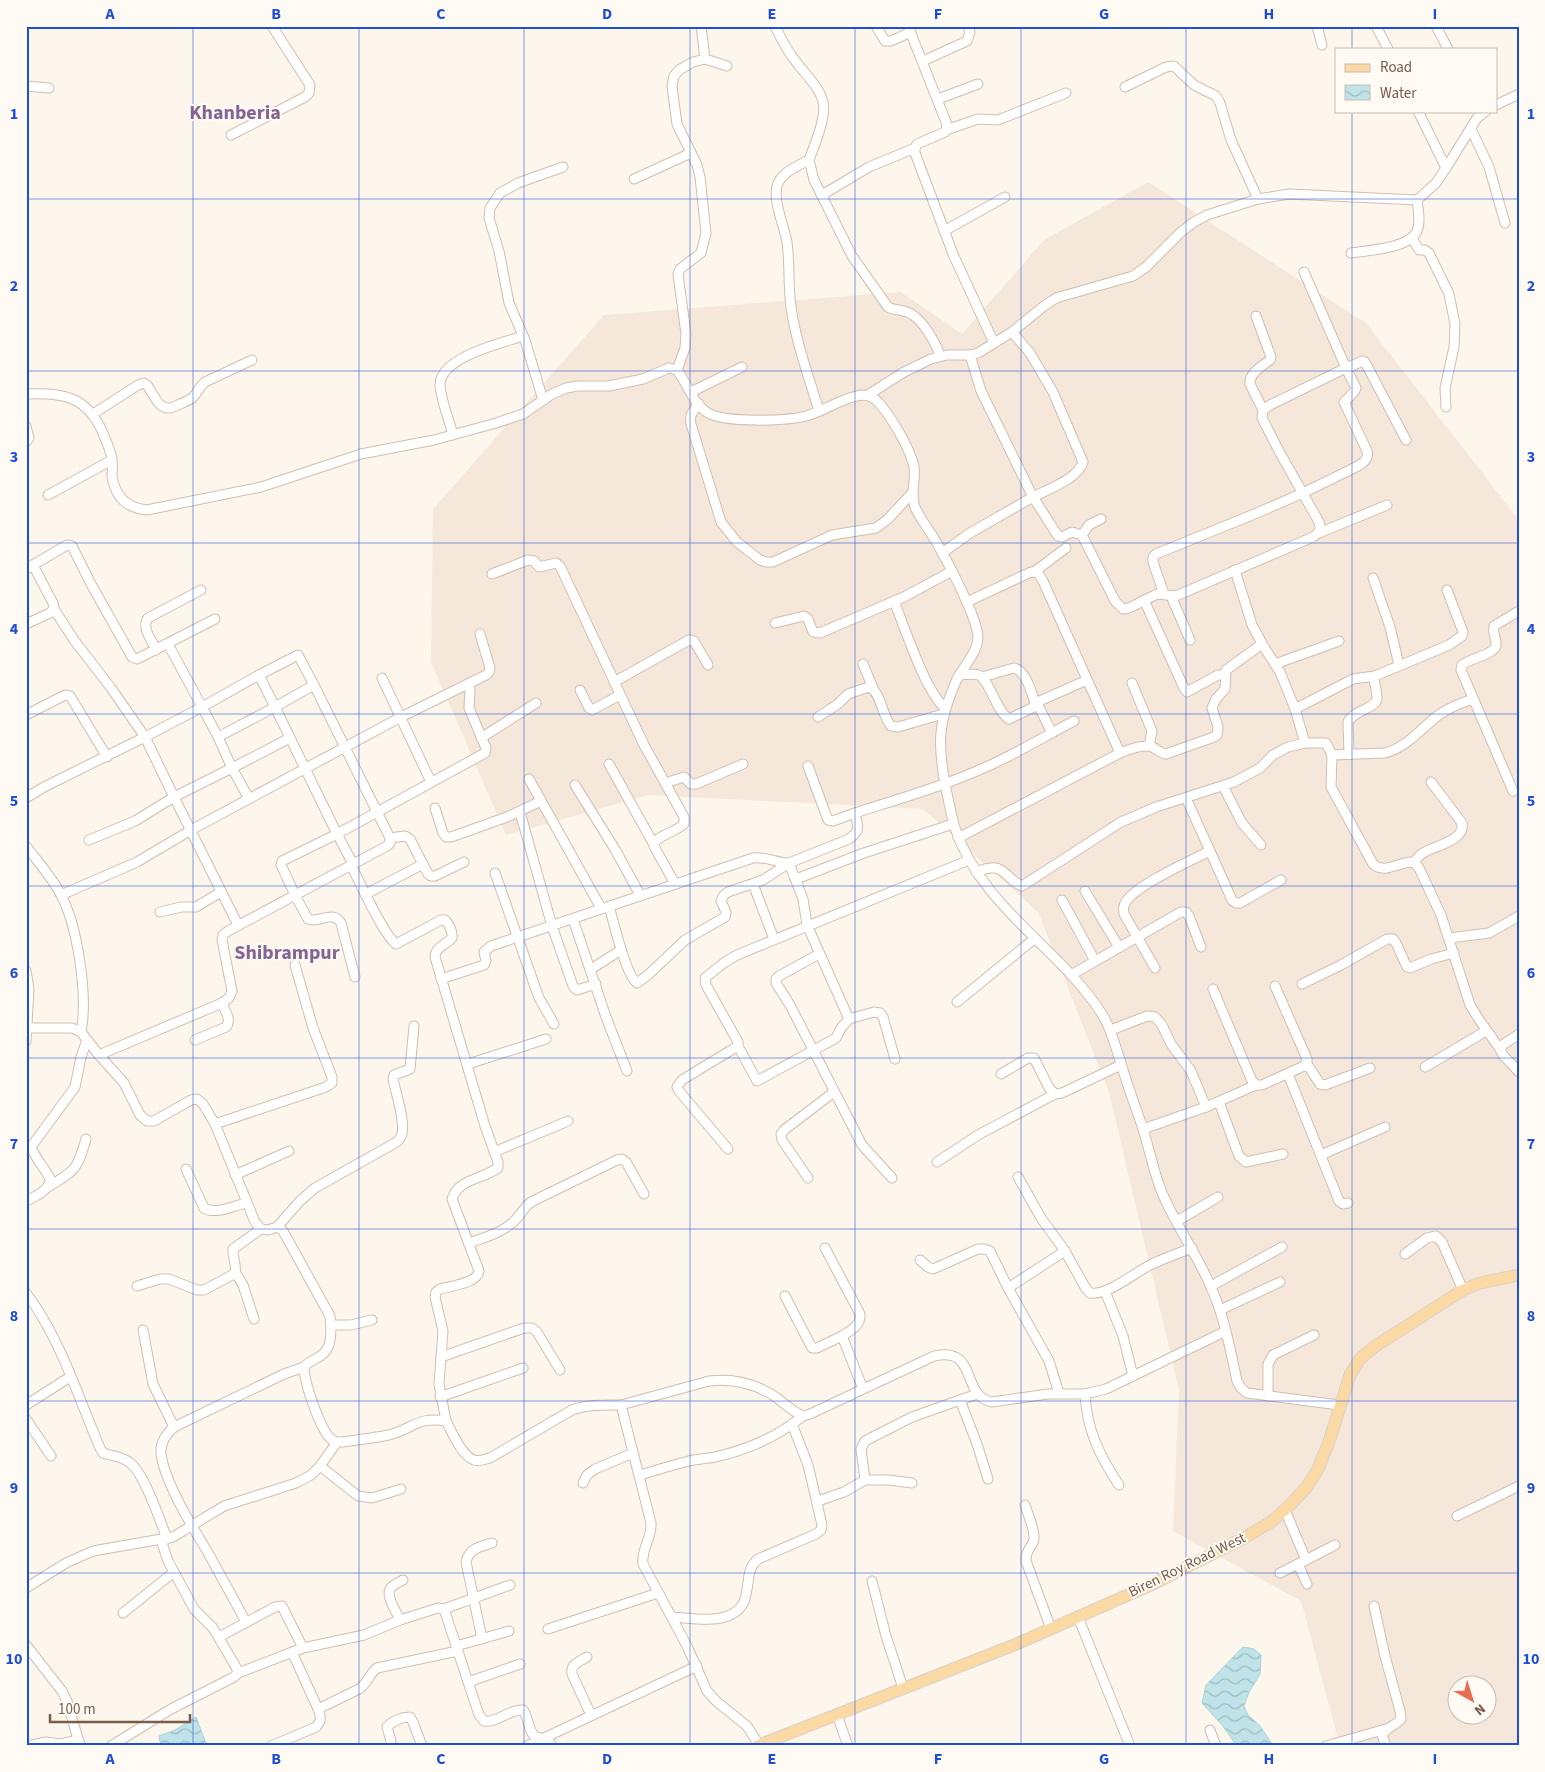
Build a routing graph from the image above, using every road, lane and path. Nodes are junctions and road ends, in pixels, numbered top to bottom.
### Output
1 (272, 26) edge
2 (700, 26) edge
3 (775, 26) edge
4 (876, 26) edge
5 (968, 26) edge
6 (1317, 26) edge
7 (1376, 26) edge
8 (1436, 26) edge
9 (910, 29) edge
10 (1322, 45) dead end
11 (1387, 48) edge
12 (1447, 48) edge
13 (705, 59) junction
14 (923, 62) junction
15 (727, 66) dead end
16 (978, 84) dead end
17 (26, 86) edge
18 (1125, 86) dead end
19 (49, 88) dead end
20 (1066, 93) dead end
21 (1519, 94) edge
22 (938, 99) junction
23 (1498, 104) edge
24 (1418, 112) edge
25 (1476, 115) edge
26 (1471, 129) junction
27 (946, 130) junction
28 (231, 134) dead end
29 (915, 148) junction
30 (691, 153) junction
31 (810, 160) junction
32 (563, 167) dead end
33 (1446, 168) junction
34 (634, 179) dead end
35 (822, 195) junction
36 (1005, 197) dead end
37 (1258, 199) junction
38 (1417, 200) junction
39 (1505, 223) dead end
40 (944, 231) junction
41 (1412, 238) junction
42 (1352, 253) dead end
43 (1304, 272) dead end
44 (1256, 316) dead end
45 (1012, 332) junction
46 (523, 336) junction
47 (994, 343) junction
48 (940, 356) junction
49 (970, 356) junction
50 (252, 360) dead end
51 (742, 368) dead end
52 (1346, 368) junction
53 (677, 370) junction
54 (691, 392) junction
55 (26, 394) edge
56 (868, 395) junction
57 (543, 400) junction
58 (699, 404) junction
59 (1446, 407) dead end
60 (1263, 410) junction
61 (819, 411) junction
62 (93, 414) junction
63 (26, 426) edge
64 (453, 435) junction
65 (1406, 440) dead end
66 (26, 442) edge
67 (112, 460) junction
68 (912, 494) junction
69 (1303, 494) junction
70 (48, 495) dead end
71 (1033, 497) junction
72 (1387, 506) dead end
73 (1101, 519) dead end
74 (1319, 533) junction
75 (1082, 535) junction
76 (1066, 548) dead end
77 (942, 553) junction
78 (30, 567) edge
79 (1235, 570) junction
80 (952, 572) junction
81 (1034, 572) junction
82 (492, 574) dead end
83 (1374, 578) dead end
84 (201, 590) dead end
85 (1447, 590) dead end
86 (1168, 595) junction
87 (1144, 600) junction
88 (894, 601) junction
89 (967, 602) junction
90 (54, 609) junction
91 (1519, 611) edge
92 (214, 619) dead end
93 (775, 623) dead end
94 (26, 624) edge
95 (480, 634) dead end
96 (1190, 640) dead end
97 (1339, 641) dead end
98 (168, 644) junction
99 (1262, 644) junction
100 (156, 650) junction
101 (863, 664) dead end
102 (1275, 664) junction
103 (708, 665) dead end
104 (1399, 665) junction
105 (259, 675) junction
106 (959, 675) junction
107 (1225, 675) junction
108 (1375, 676) junction
109 (982, 677) junction
110 (382, 678) dead end
111 (1087, 680) junction
112 (614, 682) junction
113 (468, 684) junction
114 (1132, 684) dead end
115 (314, 685) junction
116 (873, 688) junction
117 (580, 690) dead end
118 (620, 695) junction
119 (1473, 699) junction
120 (536, 703) dead end
121 (1036, 705) junction
122 (202, 707) junction
123 (275, 707) junction
124 (1295, 709) junction
125 (944, 711) junction
126 (26, 715) edge
127 (818, 717) dead end
128 (401, 718) junction
129 (1074, 720) dead end
130 (1052, 733) junction
131 (145, 737) junction
132 (218, 737) junction
133 (290, 738) junction
134 (481, 738) junction
135 (1305, 743) junction
136 (1149, 746) junction
137 (344, 748) junction
138 (1120, 753) junction
139 (1349, 754) junction
140 (1332, 755) junction
141 (107, 757) junction
142 (608, 764) dead end
143 (743, 764) dead end
144 (808, 766) dead end
145 (232, 768) junction
146 (305, 769) junction
147 (529, 780) dead end
148 (430, 782) junction
149 (1431, 782) dead end
150 (665, 783) junction
151 (945, 783) junction
152 (575, 785) dead end
153 (1223, 786) junction
154 (1513, 791) dead end
155 (174, 797) junction
156 (26, 798) edge
157 (1186, 798) junction
158 (249, 799) junction
159 (541, 801) junction
160 (435, 808) dead end
161 (377, 812) junction
162 (520, 812) junction
163 (855, 813) junction
164 (953, 824) junction
165 (191, 830) junction
166 (337, 834) junction
167 (390, 838) junction
168 (958, 838) junction
169 (89, 840) dead end
170 (653, 843) junction
171 (1261, 845) dead end
172 (26, 846) edge
173 (1210, 851) junction
174 (969, 860) junction
175 (464, 862) dead end
176 (1414, 862) junction
177 (789, 863) junction
178 (423, 864) junction
179 (352, 865) junction
180 (976, 872) junction
181 (495, 873) dead end
182 (796, 880) junction
183 (1281, 880) dead end
184 (675, 884) junction
185 (754, 884) junction
186 (1085, 891) dead end
187 (221, 892) junction
188 (366, 894) junction
189 (61, 895) junction
190 (295, 895) junction
191 (640, 895) junction
192 (1062, 900) dead end
193 (605, 907) junction
194 (160, 912) dead end
195 (1519, 916) edge
196 (573, 918) junction
197 (238, 925) junction
198 (807, 925) junction
199 (552, 926) junction
200 (1138, 936) junction
201 (517, 938) junction
202 (1450, 938) junction
203 (774, 939) junction
204 (1034, 939) junction
205 (1119, 947) junction
206 (1201, 947) dead end
207 (621, 950) junction
208 (1454, 953) junction
209 (819, 954) junction
210 (1095, 961) junction
211 (294, 966) dead end
212 (1155, 968) dead end
213 (591, 969) junction
214 (26, 971) edge
215 (1071, 975) junction
216 (355, 977) dead end
217 (441, 978) junction
218 (596, 984) junction
219 (1302, 984) dead end
220 (1275, 986) dead end
221 (1213, 989) dead end
222 (957, 1002) dead end
223 (222, 1003) junction
224 (849, 1019) junction
225 (554, 1024) dead end
226 (414, 1026) dead end
227 (28, 1028) junction
228 (1111, 1030) junction
229 (1486, 1031) junction
230 (81, 1032) junction
231 (1519, 1034) edge
232 (546, 1039) dead end
233 (88, 1040) junction
234 (195, 1040) dead end
235 (26, 1041) edge
236 (738, 1046) junction
237 (1500, 1049) junction
238 (812, 1052) junction
239 (99, 1055) junction
240 (895, 1058) dead end
241 (468, 1064) junction
242 (1121, 1065) junction
243 (1304, 1066) junction
244 (1425, 1067) dead end
245 (1370, 1068) dead end
246 (627, 1071) dead end
247 (1519, 1072) edge
248 (1001, 1074) dead end
249 (1288, 1074) junction
250 (1256, 1085) junction
251 (834, 1092) junction
252 (1055, 1094) junction
253 (1218, 1102) junction
254 (1206, 1107) junction
255 (568, 1121) dead end
256 (214, 1124) junction
257 (1385, 1127) dead end
258 (1143, 1129) junction
259 (86, 1138) dead end
260 (728, 1149) dead end
261 (289, 1151) dead end
262 (494, 1152) junction
263 (1283, 1154) dead end
264 (1321, 1155) junction
265 (937, 1162) dead end
266 (186, 1169) dead end
267 (235, 1175) junction
268 (1018, 1177) dead end
269 (808, 1178) dead end
270 (892, 1178) dead end
271 (48, 1187) junction
272 (644, 1194) dead end
273 (1218, 1197) dead end
274 (26, 1201) edge
275 (246, 1203) junction
276 (1348, 1203) dead end
277 (1177, 1221) junction
278 (277, 1227) junction
279 (261, 1229) junction
280 (469, 1243) junction
281 (1282, 1247) dead end
282 (825, 1248) dead end
283 (1192, 1248) junction
284 (1065, 1251) junction
285 (1406, 1254) dead end
286 (920, 1260) dead end
287 (235, 1272) junction
288 (1519, 1274) edge
289 (1280, 1282) dead end
290 (137, 1286) dead end
291 (1211, 1286) junction
292 (1008, 1288) junction
293 (1463, 1290) junction
294 (1105, 1291) junction
295 (26, 1293) edge
296 (785, 1296) dead end
297 (1220, 1310) junction
298 (254, 1319) dead end
299 (372, 1320) dead end
300 (331, 1325) junction
301 (142, 1330) dead end
302 (1226, 1331) junction
303 (1314, 1335) dead end
304 (842, 1336) junction
305 (441, 1357) junction
306 (304, 1367) junction
307 (523, 1368) dead end
308 (560, 1370) dead end
309 (1132, 1376) junction
310 (70, 1377) junction
311 (863, 1389) junction
312 (977, 1394) junction
313 (1060, 1394) junction
314 (1085, 1394) junction
315 (440, 1396) junction
316 (1268, 1396) junction
317 (960, 1400) junction
318 (26, 1405) edge
319 (621, 1405) junction
320 (1339, 1405) junction
321 (803, 1416) junction
322 (26, 1419) edge
323 (446, 1421) junction
324 (792, 1424) junction
325 (174, 1427) junction
326 (337, 1442) junction
327 (633, 1453) junction
328 (51, 1456) dead end
329 (320, 1466) junction
330 (640, 1475) junction
331 (988, 1479) dead end
332 (866, 1480) junction
333 (583, 1483) dead end
334 (912, 1483) dead end
335 (1119, 1485) dead end
336 (1519, 1486) edge
337 (401, 1489) dead end
338 (818, 1501) junction
339 (1025, 1505) dead end
340 (1285, 1510) junction
341 (1457, 1516) dead end
342 (192, 1525) junction
343 (164, 1539) junction
344 (492, 1542) dead end
345 (1335, 1545) dead end
346 (1302, 1562) junction
347 (174, 1572) junction
348 (1280, 1573) dead end
349 (403, 1580) dead end
350 (872, 1581) dead end
351 (1307, 1584) dead end
352 (510, 1585) dead end
353 (26, 1588) edge
354 (658, 1593) junction
355 (472, 1599) junction
356 (1374, 1606) dead end
357 (444, 1609) junction
358 (124, 1613) dead end
359 (672, 1617) junction
360 (1078, 1617) junction
361 (400, 1620) junction
362 (246, 1622) junction
363 (548, 1629) dead end
364 (1051, 1629) junction
365 (509, 1631) dead end
366 (218, 1637) junction
367 (482, 1639) junction
368 (26, 1644) edge
369 (303, 1648) junction
370 (457, 1648) junction
371 (292, 1652) junction
372 (587, 1657) dead end
373 (520, 1664) dead end
374 (696, 1666) junction
375 (238, 1673) junction
376 (468, 1682) junction
377 (903, 1688) junction
378 (318, 1709) junction
379 (591, 1715) junction
380 (836, 1715) junction
381 (1386, 1729) junction
382 (1210, 1730) dead end
383 (543, 1738) junction
384 (80, 1743) edge
385 (763, 1744) edge
386 (27, 1746) edge
387 (111, 1746) edge
388 (271, 1746) edge
389 (390, 1746) edge
390 (422, 1746) edge
391 (526, 1746) edge
392 (552, 1746) edge
393 (848, 1746) edge
394 (1130, 1746) edge
395 (1216, 1746) edge
396 (1326, 1746) edge
397 (1386, 1746) edge

1 - 28 street
2 - 13 street
3 - 31 street
4 - 9 street
5 - 14 street
6 - 10 street
7 - 11 street
8 - 12 street
9 - 14 street
13 - 15 street
13 - 30 street
14 - 22 street
16 - 22 street
17 - 19 street
18 - 37 street
20 - 27 street
21 - 23 street
22 - 27 street
24 - 33 street
25 - 26 street
26 - 33 street
26 - 39 street
27 - 29 street
29 - 35 street
29 - 40 street
30 - 34 street
30 - 53 street
31 - 35 street
31 - 61 street
32 - 46 street
33 - 38 street
35 - 48 street
36 - 40 street
37 - 38 street
37 - 45 street
38 - 41 street
40 - 47 street
41 - 42 street
41 - 59 street
43 - 52 street
44 - 60 street
45 - 47 street
45 - 71 street
46 - 57 street
46 - 64 street
47 - 49 street
48 - 49 street
48 - 56 street
49 - 71 street
50 - 62 street
51 - 54 street
52 - 60 street
52 - 65 street
52 - 69 street
53 - 54 street
53 - 57 street
54 - 58 street
55 - 62 street
56 - 61 street
56 - 68 street
57 - 64 street
58 - 61 street
58 - 68 street
60 - 69 street
62 - 67 street
63 - 66 street
64 - 67 street
67 - 70 street
68 - 77 street
69 - 74 street
69 - 86 street
71 - 75 street
71 - 77 street
72 - 74 street
73 - 75 street
74 - 79 street
75 - 87 street
76 - 81 street
77 - 80 street
78 - 90 street
78 - 100 street
79 - 86 street
79 - 99 street
80 - 88 street
80 - 89 street
81 - 89 street
81 - 111 street
82 - 112 street
83 - 104 street
84 - 100 street
85 - 104 street
86 - 87 street
86 - 96 street
87 - 107 street
88 - 93 street
88 - 125 street
89 - 106 street
90 - 94 street
90 - 131 street
91 - 119 street
92 - 98 street
95 - 113 street
97 - 102 street
98 - 100 street
98 - 122 street
99 - 102 street
99 - 107 street
101 - 116 street
102 - 124 street
103 - 112 street
104 - 108 street
105 - 115 street
105 - 122 street
105 - 123 street
106 - 109 street
106 - 125 street
107 - 136 street
108 - 124 street
108 - 139 street
109 - 121 street
109 - 121 street
110 - 128 street
111 - 121 street
111 - 138 street
112 - 118 street
113 - 128 street
113 - 134 street
114 - 136 street
115 - 123 street
115 - 137 street
116 - 125 street
116 - 127 street
117 - 118 street
118 - 150 street
119 - 139 street
119 - 154 street
120 - 134 street
121 - 130 street
122 - 131 street
122 - 132 street
123 - 132 street
123 - 133 street
124 - 135 street
125 - 151 street
126 - 141 street
128 - 137 street
128 - 148 street
129 - 130 street
130 - 151 street
131 - 141 street
131 - 155 street
132 - 145 street
133 - 145 street
133 - 146 street
134 - 148 street
135 - 140 street
135 - 153 street
136 - 138 street
137 - 146 street
137 - 161 street
138 - 168 street
139 - 140 street
140 - 176 street
141 - 156 street
142 - 170 street
143 - 150 street
144 - 163 street
145 - 155 street
145 - 158 street
146 - 158 street
146 - 166 street
147 - 159 street
148 - 161 street
149 - 176 street
150 - 170 street
151 - 163 street
151 - 164 street
152 - 191 street
153 - 157 street
153 - 171 street
155 - 165 street
155 - 169 street
157 - 173 street
157 - 180 street
158 - 165 street
159 - 162 street
159 - 193 street
160 - 162 street
161 - 166 street
161 - 167 street
162 - 199 street
163 - 177 street
164 - 168 street
164 - 182 street
165 - 187 street
165 - 189 street
166 - 179 street
166 - 190 street
167 - 178 street
167 - 179 street
168 - 174 street
170 - 184 street
172 - 189 street
173 - 183 street
173 - 200 street
174 - 180 street
174 - 198 street
175 - 178 street
176 - 202 street
177 - 182 street
177 - 184 street
177 - 185 street
178 - 188 street
179 - 188 street
179 - 190 street
180 - 204 street
181 - 201 street
182 - 198 street
184 - 191 street
185 - 203 street
185 - 207 street
186 - 205 street
187 - 194 street
187 - 197 street
188 - 217 street
189 - 230 street
190 - 197 street
190 - 216 street
191 - 193 street
192 - 210 street
193 - 196 street
193 - 207 street
195 - 202 street
196 - 199 street
196 - 213 street
197 - 223 street
198 - 203 street
198 - 209 street
199 - 201 street
199 - 218 street
200 - 205 street
200 - 206 street
200 - 212 street
201 - 217 street
201 - 225 street
202 - 208 street
203 - 236 street
204 - 215 street
204 - 222 street
205 - 210 street
207 - 213 street
208 - 219 street
208 - 229 street
209 - 224 street
209 - 238 street
210 - 215 street
211 - 256 street
213 - 218 street
214 - 227 street
215 - 228 street
217 - 241 street
218 - 246 street
220 - 243 street
221 - 250 street
223 - 234 street
223 - 239 street
224 - 238 street
224 - 240 street
226 - 278 street
227 - 230 street
227 - 235 street
228 - 242 street
228 - 254 street
229 - 237 street
229 - 244 street
230 - 233 street
231 - 237 street
232 - 241 street
233 - 239 street
233 - 271 street
236 - 238 street
236 - 260 street
237 - 247 street
238 - 251 street
239 - 256 street
241 - 262 street
242 - 252 street
242 - 258 street
243 - 245 street
243 - 249 street
248 - 252 street
249 - 250 street
249 - 264 street
250 - 253 street
251 - 269 street
251 - 270 street
252 - 265 street
253 - 254 street
253 - 263 street
254 - 258 street
255 - 262 street
256 - 267 street
257 - 264 street
258 - 277 street
259 - 271 street
261 - 267 street
262 - 280 street
264 - 276 street
266 - 275 street
267 - 275 street
268 - 284 street
271 - 274 street
272 - 280 street
273 - 277 street
275 - 279 street
277 - 283 street
278 - 279 street
278 - 300 street
279 - 287 street
280 - 305 street
281 - 291 street
282 - 304 street
283 - 291 street
283 - 294 street
284 - 292 street
284 - 294 street
285 - 293 street
286 - 292 street
287 - 290 street
287 - 298 street
288 - 293 main road, Biren Roy Road West
289 - 297 street
291 - 297 street
292 - 313 street
293 - 320 main road, Biren Roy Road West
294 - 309 street
295 - 310 street
296 - 304 street
297 - 302 street
299 - 300 street
300 - 306 street
301 - 325 street
302 - 309 street
302 - 316 street
303 - 316 street
304 - 311 street
305 - 308 street
305 - 315 street
306 - 325 street
306 - 326 street
307 - 315 street
309 - 314 street
310 - 318 street
310 - 343 street
311 - 312 street
311 - 321 street
312 - 313 street
312 - 317 street
313 - 314 street
314 - 335 street
315 - 323 street
316 - 320 street
317 - 331 street
317 - 332 street
319 - 321 street
319 - 323 street
319 - 327 street
320 - 340 main road, Biren Roy Road West
321 - 324 street
322 - 328 street
323 - 326 street
324 - 330 street
324 - 338 street
325 - 342 street
326 - 329 street
327 - 330 street
327 - 333 street
329 - 337 street
329 - 342 street
330 - 354 street
332 - 334 street
332 - 338 street
336 - 341 street
338 - 359 street
339 - 364 street
340 - 346 street
340 - 360 main road, Biren Roy Road West
342 - 343 street
342 - 362 street
343 - 347 street
343 - 353 street
344 - 355 street
345 - 346 street
346 - 348 street
346 - 351 street
347 - 358 street
347 - 366 street
349 - 361 street
350 - 377 street
352 - 355 street
354 - 359 street
354 - 363 street
355 - 357 street
355 - 367 street
356 - 381 street
357 - 361 street
357 - 370 street
359 - 374 street
360 - 364 main road, Biren Roy Road West
360 - 394 street
361 - 369 street
362 - 366 street
362 - 369 street
364 - 377 main road, Biren Roy Road West
365 - 367 street
366 - 375 street
367 - 370 street
368 - 384 street
369 - 371 street
370 - 376 street
370 - 378 street
371 - 375 street
371 - 378 street
372 - 379 street
373 - 376 street
374 - 379 street
374 - 385 street
375 - 387 street
376 - 383 street
377 - 380 main road, Biren Roy Road West
378 - 388 street
379 - 383 street
380 - 385 main road, Biren Roy Road West
380 - 393 street
381 - 396 street
381 - 397 street
382 - 395 street
383 - 391 street
383 - 392 street
384 - 386 street
389 - 390 street

